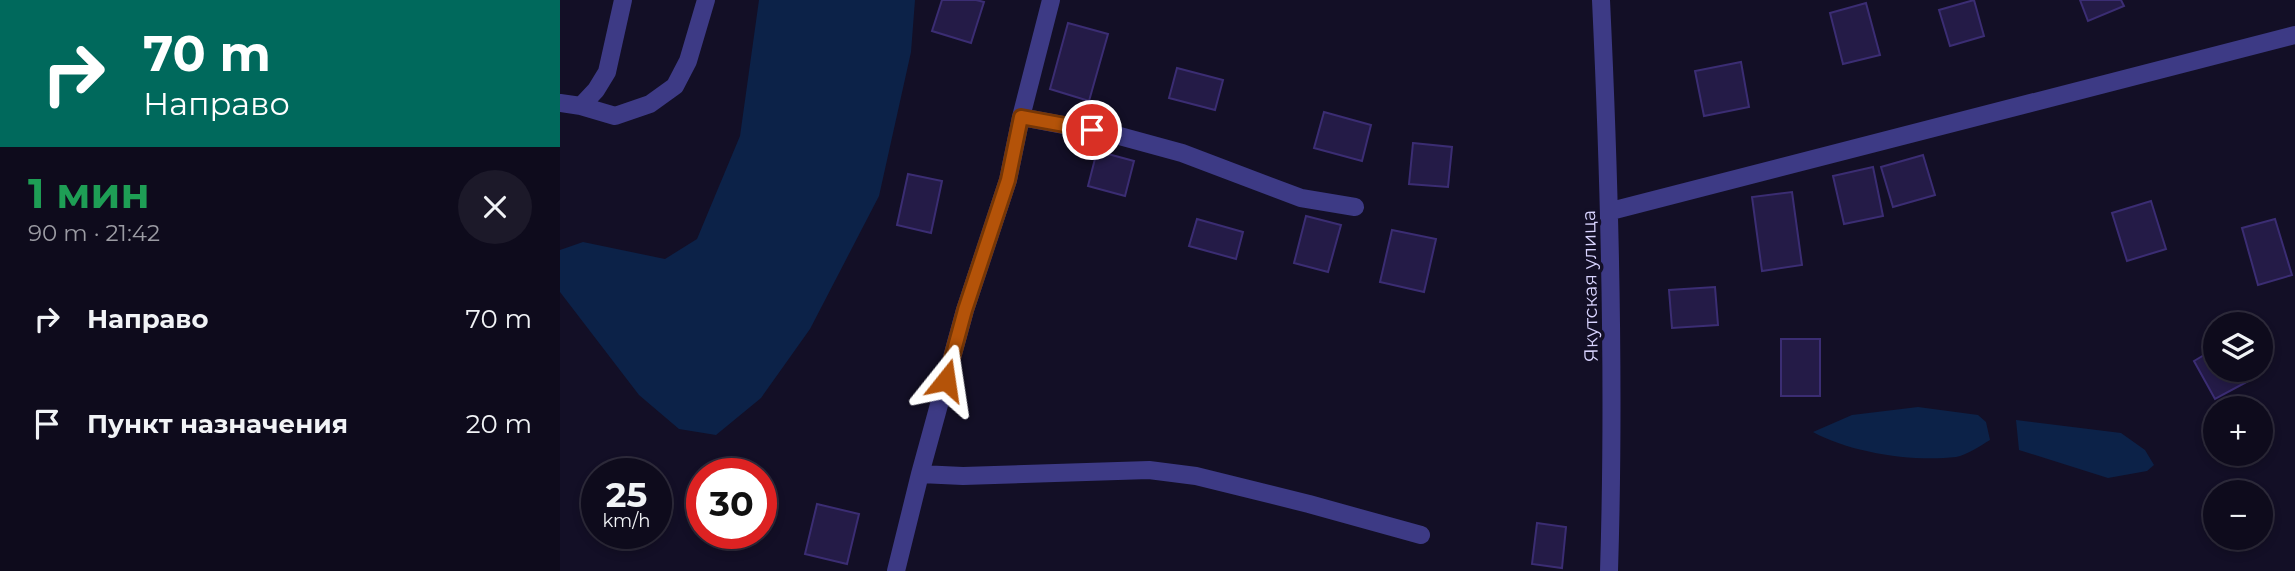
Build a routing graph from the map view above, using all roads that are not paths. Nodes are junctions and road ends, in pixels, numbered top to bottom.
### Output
1 (623, 0) edge
2 (706, 0) edge
3 (1051, 0) edge
4 (1601, 0) edge
5 (2295, 35) edge
6 (560, 103) edge
7 (581, 106) junction
8 (1021, 117) junction
9 (1355, 207) dead end
10 (1611, 211) junction
11 (920, 474) junction
12 (1421, 534) dead end
13 (896, 571) edge
14 (1609, 571) edge

1 - 7 street
2 - 7 street
3 - 8 street
4 - 10 street, Якутская улица
5 - 10 street
6 - 7 street
8 - 9 street
8 - 11 street
10 - 14 street, Якутская улица
11 - 12 street
11 - 13 street

